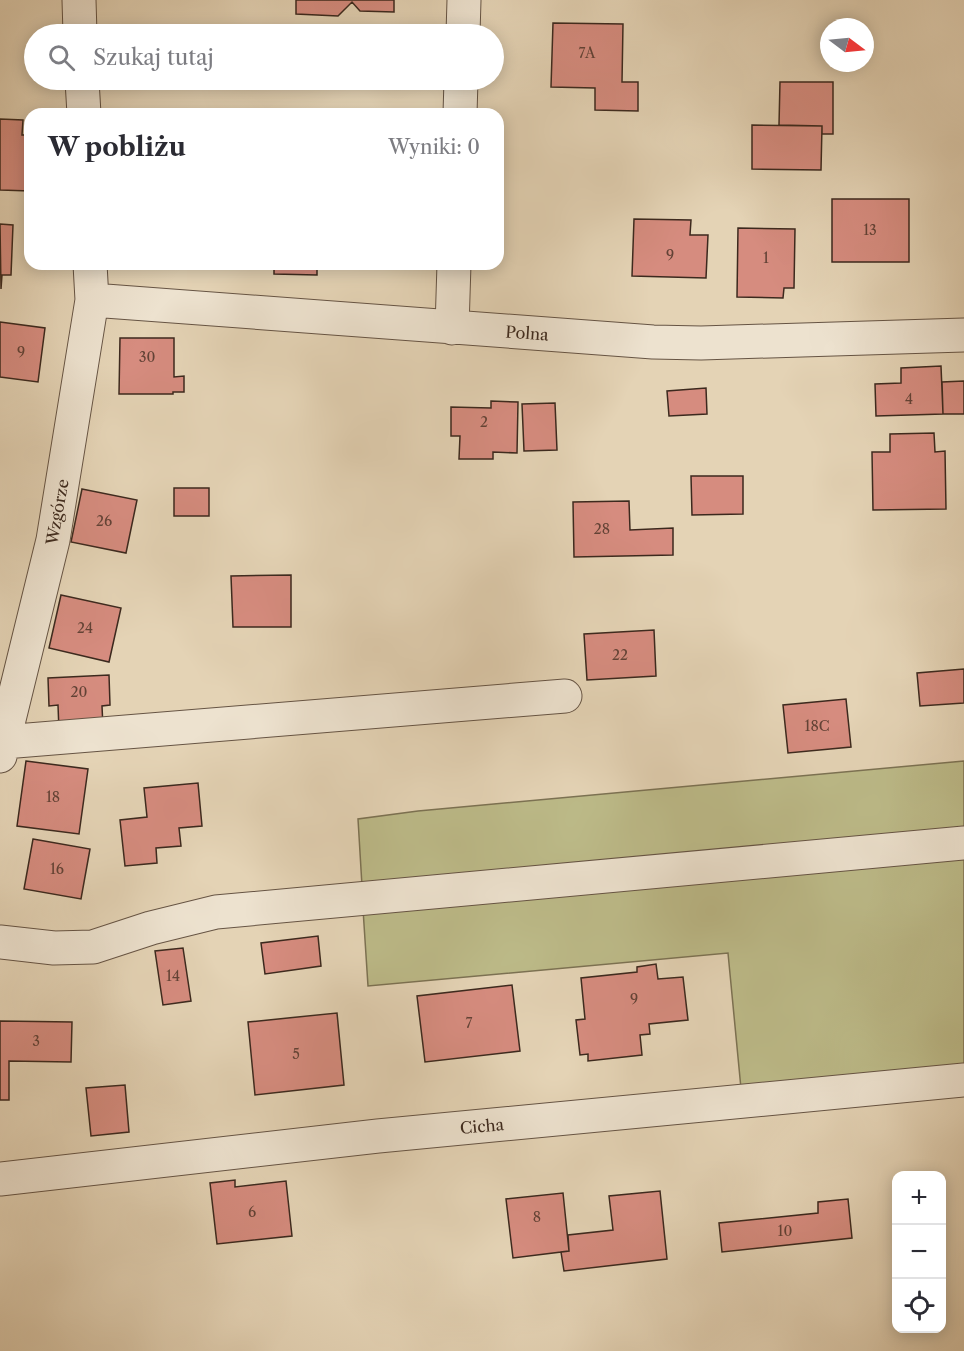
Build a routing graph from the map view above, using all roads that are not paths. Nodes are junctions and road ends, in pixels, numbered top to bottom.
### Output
1 (79, 0) edge
2 (464, 0) edge
3 (80, 24) edge
4 (463, 24) edge
5 (83, 90) edge
6 (461, 90) edge
7 (84, 108) edge
8 (460, 108) edge
9 (90, 270) edge
10 (454, 270) edge
11 (92, 300) junction
12 (452, 328) junction
13 (964, 335) edge
14 (565, 696) dead end
15 (2, 749) edge
16 (964, 843) edge
17 (0, 942) edge
18 (964, 1080) edge
19 (0, 1179) edge

1 - 3 street
2 - 4 street
5 - 7 street
6 - 8 street
9 - 11 street, Wzgórze
10 - 12 street
11 - 12 street, Polna
11 - 15 street, Wzgórze
12 - 13 street, Polna
14 - 15 street
16 - 17 street
18 - 19 street, Cicha

